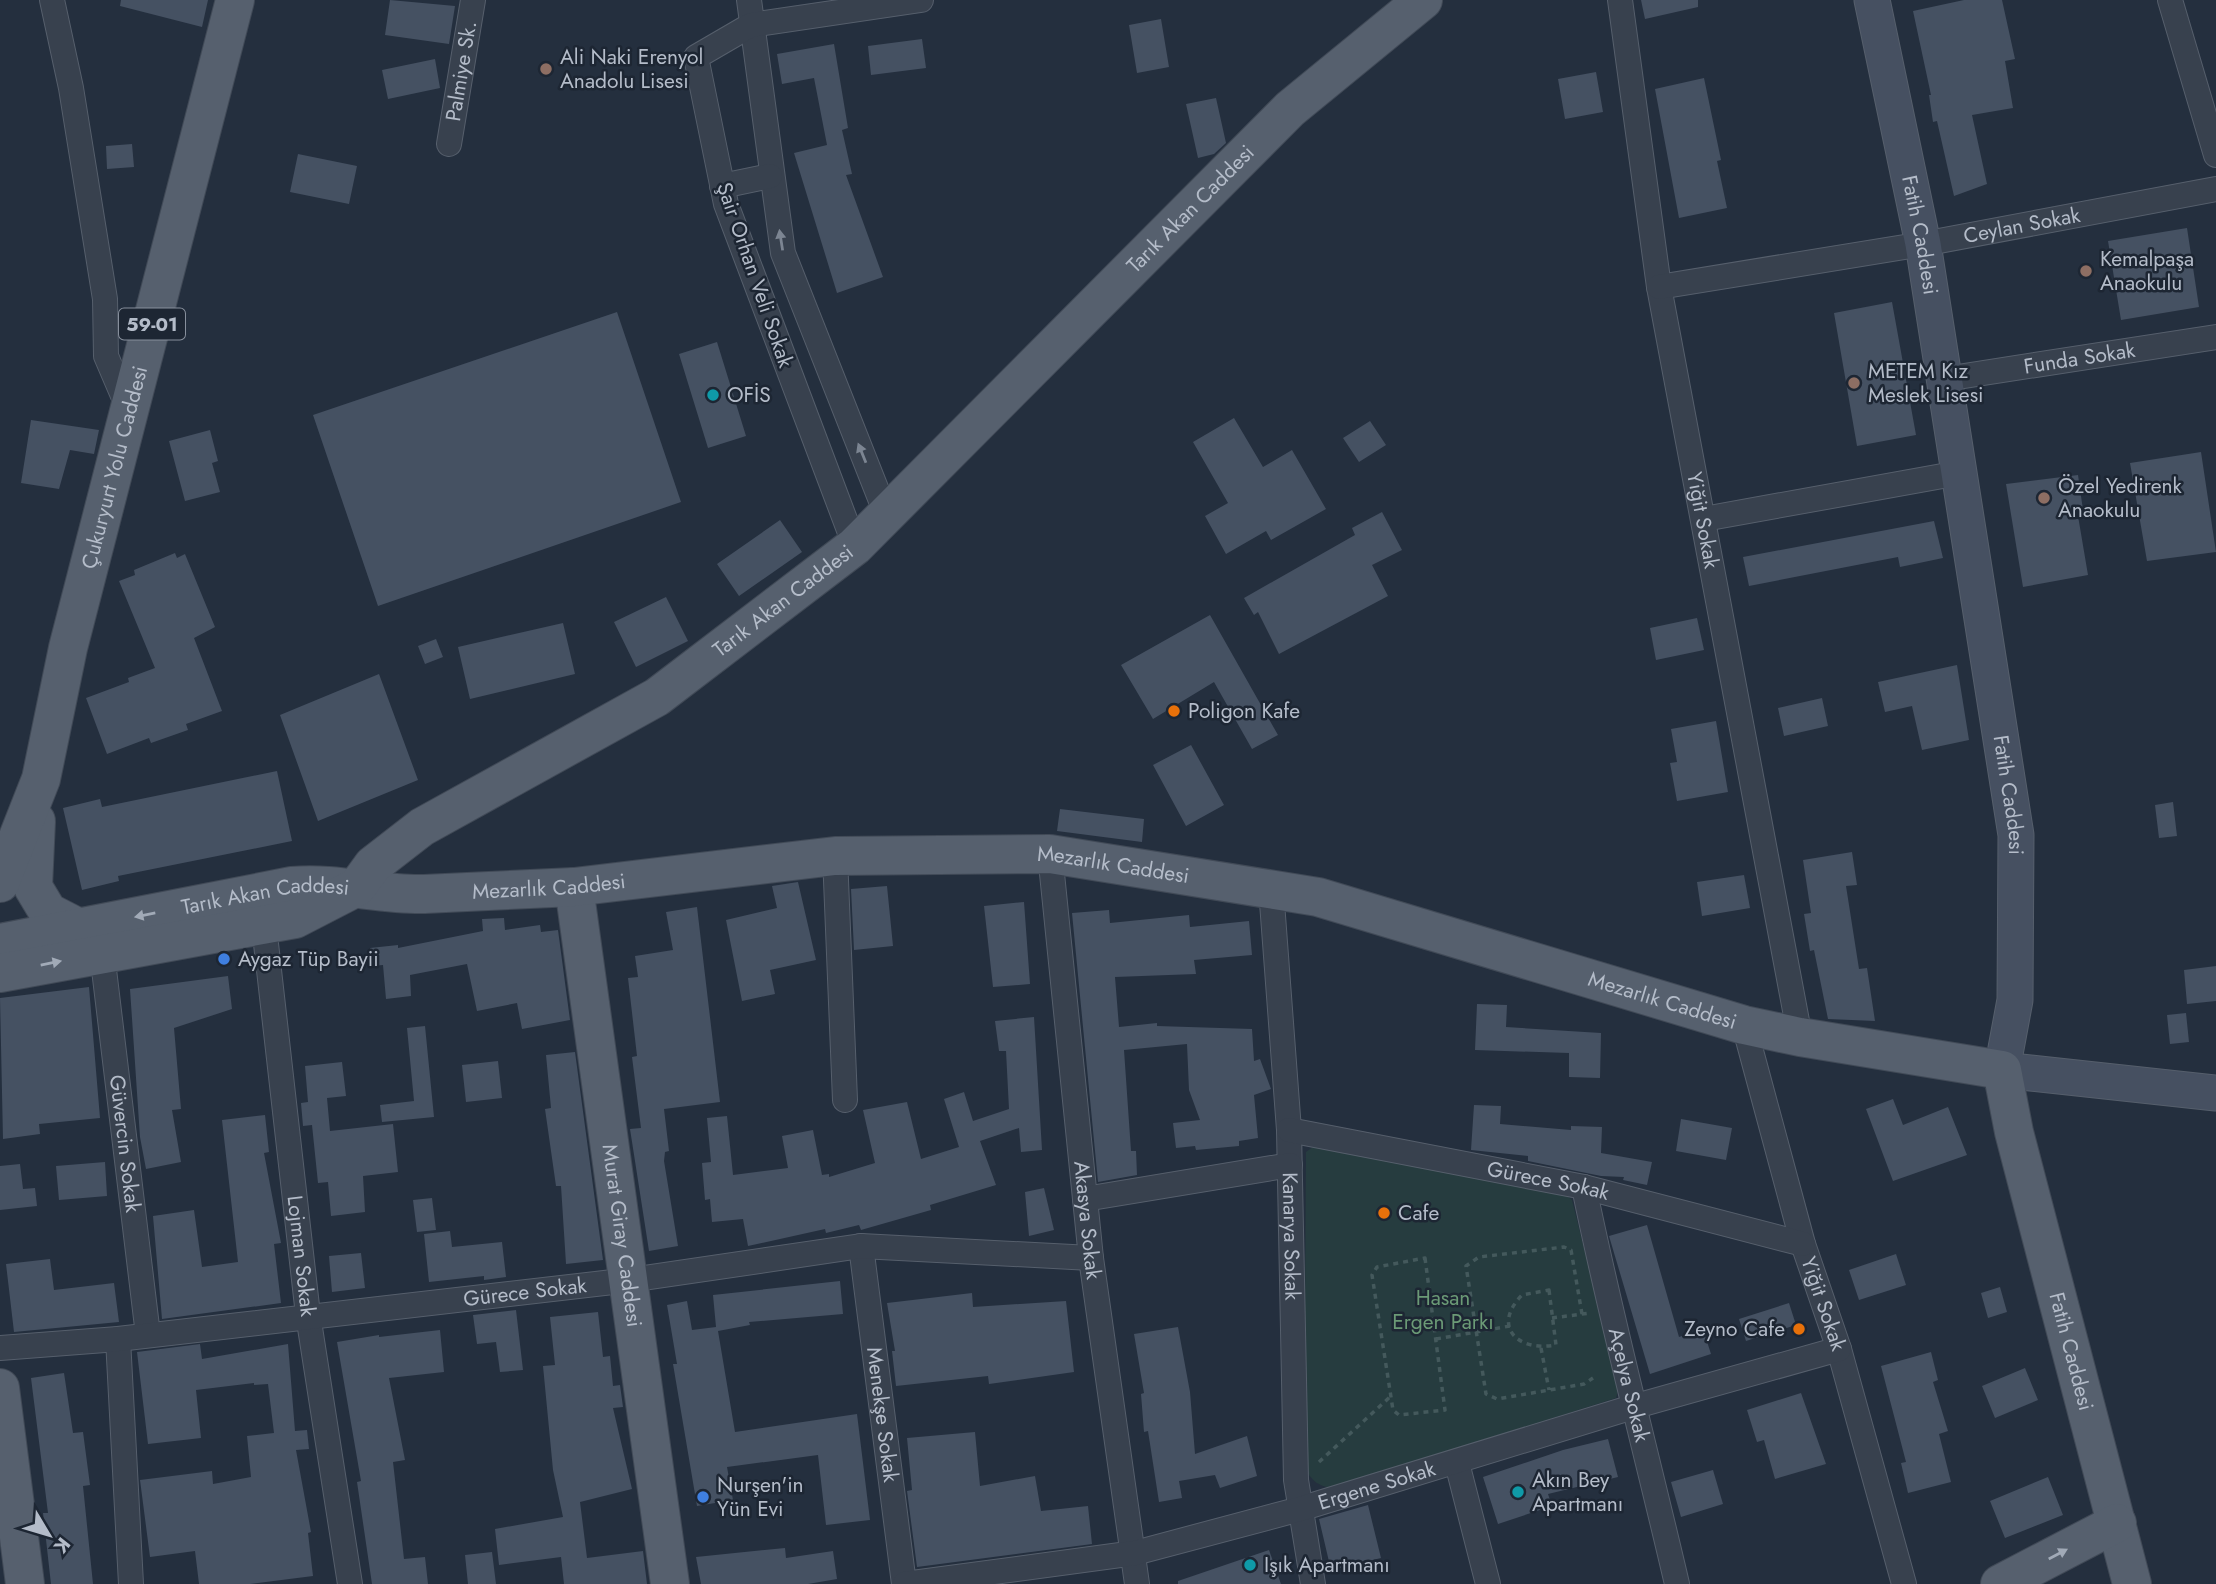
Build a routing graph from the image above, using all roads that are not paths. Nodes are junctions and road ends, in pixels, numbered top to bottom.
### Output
1 (52, 0) edge
2 (235, 0) edge
3 (473, 0) edge
4 (749, 0) edge
5 (921, 0) edge
6 (1423, 0) edge
7 (1620, 0) edge
8 (1872, 0) edge
9 (2170, 0) edge
10 (751, 25) junction
11 (449, 144) dead end
12 (2216, 155) edge
13 (770, 176) junction
14 (722, 186) junction
15 (2216, 189) edge
16 (1923, 244) junction
17 (1659, 287) junction
18 (2216, 337) edge
19 (1945, 379) junction
20 (130, 412) junction
21 (1959, 473) junction
22 (887, 516) junction
23 (1703, 519) junction
24 (855, 546) junction
25 (68, 649) junction
26 (41, 779) junction
27 (0, 810) edge
28 (1050, 854) junction
29 (835, 856) junction
30 (0, 883) edge
31 (357, 887) junction
32 (574, 887) junction
33 (1270, 889) junction
34 (264, 926) junction
35 (91, 941) junction
36 (0, 943) edge
37 (0, 973) edge
38 (1744, 1025) junction
39 (1800, 1037) junction
40 (2002, 1070) junction
41 (2216, 1093) edge
42 (845, 1100) dead end
43 (1289, 1130) junction
44 (1290, 1165) junction
45 (1584, 1187) junction
46 (1085, 1199) junction
47 (1803, 1244) junction
48 (861, 1246) junction
49 (1091, 1258) junction
50 (630, 1280) junction
51 (308, 1315) junction
52 (148, 1335) junction
53 (118, 1339) junction
54 (0, 1348) edge
55 (1839, 1349) junction
56 (0, 1388) edge
57 (1636, 1406) junction
58 (1457, 1463) junction
59 (1300, 1509) junction
60 (2117, 1523) junction
61 (1135, 1553) junction
62 (25, 1584) edge
63 (131, 1584) edge
64 (350, 1584) edge
65 (670, 1584) edge
66 (905, 1584) edge
67 (1137, 1584) edge
68 (1313, 1584) edge
69 (1488, 1584) edge
70 (1677, 1584) edge
71 (1904, 1584) edge
72 (2000, 1584) edge
73 (2132, 1584) edge

1 - 20 street
2 - 20 main road, Çukuryurt Yolu Caddesi / 59-01
3 - 11 street, Palmiye Sk.
4 - 10 street, Şair Orhan Veli Sokak
5 - 10 street
6 - 22 main road, Tarık Akan Caddesi
7 - 17 street, Yiğit Sokak
8 - 16 street, Fatih Caddesi
9 - 12 street
10 - 13 street, Şair Orhan Veli Sokak
10 - 14 street, Şair Orhan Veli Sokak
13 - 14 street
22 -> 13 street, Şair Orhan Veli Sokak
14 - 24 street, Şair Orhan Veli Sokak
15 - 16 street, Ceylan Sokak
16 - 17 street, Ceylan Sokak
16 - 19 street, Fatih Caddesi
17 - 23 street, Yiğit Sokak
18 - 19 street, Funda Sokak
19 - 21 street, Fatih Caddesi
20 - 25 main road, Çukuryurt Yolu Caddesi / 59-01
21 - 23 street
21 - 40 street, Fatih Caddesi
22 - 24 main road, Tarık Akan Caddesi
23 - 39 street, Yiğit Sokak
24 - 31 main road, Tarık Akan Caddesi
25 - 26 main road, Çukuryurt Yolu Caddesi / 59-01
25 - 27 main road, Çukuryurt Yolu Caddesi
26 - 30 main road, Çukuryurt Yolu Caddesi / 59-01
26 - 35 main road, Çukuryurt Yolu Caddesi
28 - 29 main road, Mezarlık Caddesi
28 - 33 main road, Mezarlık Caddesi
28 - 46 street, Akasya Sokak
29 - 32 main road, Mezarlık Caddesi
29 - 42 street
31 - 32 main road, Mezarlık Caddesi
31 - 34 main road
31 -> 35 main road, Tarık Akan Caddesi
32 - 50 main road, Murat Giray Caddesi
33 - 38 main road, Mezarlık Caddesi
33 - 43 street, Kanarya Sokak
34 - 35 main road
34 - 51 street, Lojman Sokak
35 - 36 main road, Tarık Akan Caddesi
37 -> 35 main road
35 - 52 street, Güvercin Sokak
38 - 39 main road, Mezarlık Caddesi
38 - 47 street, Yiğit Sokak
39 - 40 main road, Mezarlık Caddesi
40 - 41 street, Mezarlık Caddesi
40 - 60 main road, Fatih Caddesi
43 - 44 street, Kanarya Sokak
43 - 45 street, Gürece Sokak
44 - 46 street
44 - 59 street, Kanarya Sokak
45 - 47 street, Gürece Sokak
45 - 57 street, Açelya Sokak
46 - 49 street, Akasya Sokak
47 - 55 street, Yiğit Sokak
48 - 49 street, Gürece Sokak
48 - 50 street, Gürece Sokak
48 - 66 street, Menekşe Sokak
49 - 61 street, Akasya Sokak
50 - 51 street, Gürece Sokak
50 - 65 main road, Murat Giray Caddesi
51 - 52 street, Gürece Sokak
51 - 64 street, Lojman Sokak
52 - 53 street, Gürece Sokak
53 - 54 street, Gürece Sokak
53 - 63 street
55 - 57 street, Ergene Sokak
55 - 71 street, Yiğit Sokak
56 - 62 main road
57 - 58 street, Ergene Sokak
57 - 70 street, Açelya Sokak
58 - 59 street, Ergene Sokak
58 - 69 street
59 - 61 street, Ergene Sokak
59 - 68 street, Kanarya Sokak
72 -> 60 main road
60 - 73 main road, Fatih Caddesi
61 - 66 street, Ergene Sokak
61 - 67 street, Akasya Sokak

